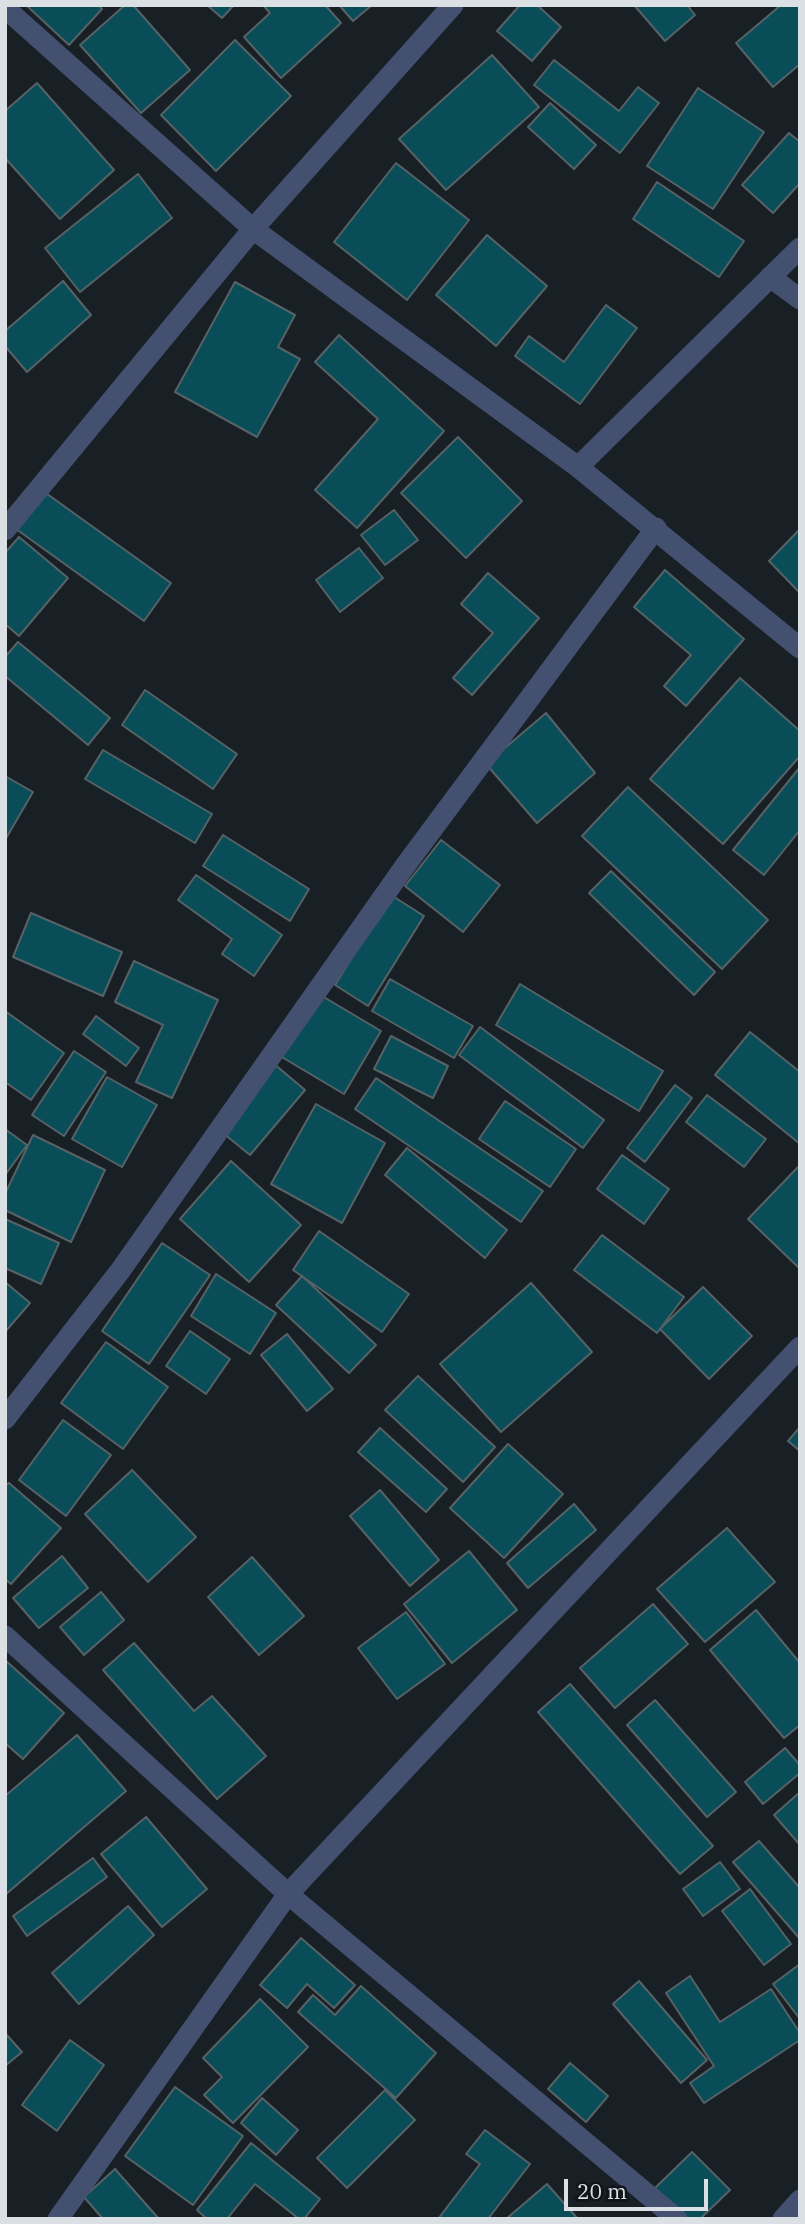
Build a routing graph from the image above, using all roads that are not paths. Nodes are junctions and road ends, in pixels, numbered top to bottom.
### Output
1 (453, 5) edge
2 (5, 8) edge
3 (253, 229) junction
4 (800, 248) edge
5 (770, 277) junction
6 (800, 299) edge
7 (578, 467) junction
8 (656, 528) junction
9 (5, 530) edge
10 (800, 648) edge
11 (800, 1347) edge
12 (5, 1419) edge
13 (5, 1636) edge
14 (288, 1894) junction
15 (800, 2200) edge
16 (58, 2219) edge
17 (677, 2219) edge
18 (783, 2219) edge

1 - 3 street
2 - 3 street
3 - 7 street
3 - 9 street
4 - 5 street
5 - 6 street
5 - 7 street
7 - 8 street
8 - 10 street
8 - 12 street
11 - 14 street
13 - 14 street
14 - 16 street
14 - 17 street
15 - 18 street

